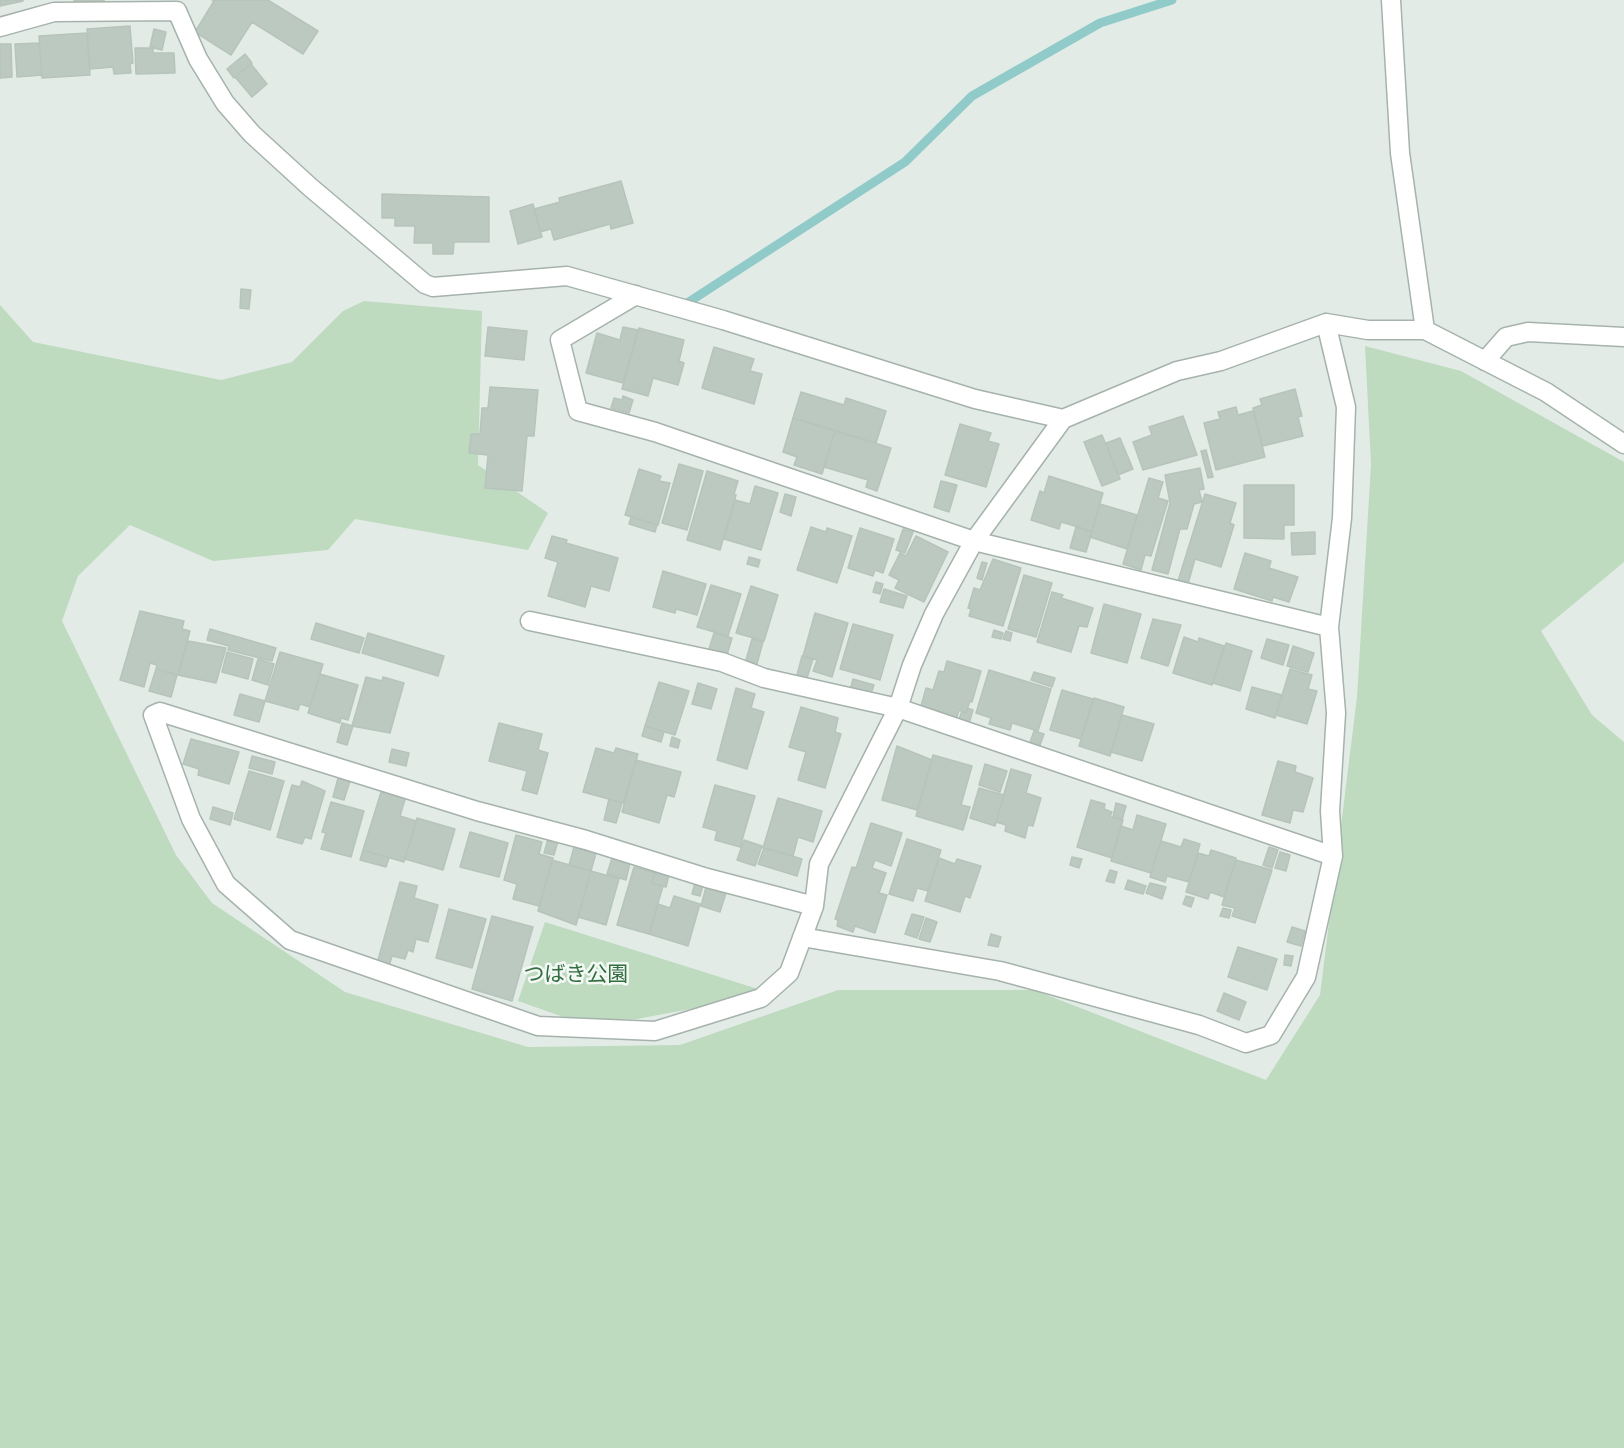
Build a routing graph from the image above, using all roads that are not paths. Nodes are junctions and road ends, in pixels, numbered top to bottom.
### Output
1 (1391, 0) edge
2 (181, 5) edge
3 (0, 27) edge
4 (636, 295) junction
5 (1326, 323) junction
6 (1425, 330) junction
7 (1624, 337) edge
8 (1485, 362) junction
9 (1063, 419) junction
10 (1624, 444) edge
11 (974, 541) junction
12 (530, 621) dead end
13 (1329, 627) junction
14 (898, 708) junction
15 (1333, 856) junction
16 (814, 906) junction
17 (802, 938) junction

1 - 6 street
2 - 3 street
2 - 4 street
4 - 9 street
4 - 11 street
5 - 6 street
5 - 9 street
5 - 13 street
6 - 8 street
7 - 8 street
8 - 10 street
9 - 11 street
11 - 13 street
11 - 14 street
12 - 14 street
13 - 15 street
14 - 15 street
14 - 16 street
15 - 17 street
16 - 17 street
16 - 17 street

